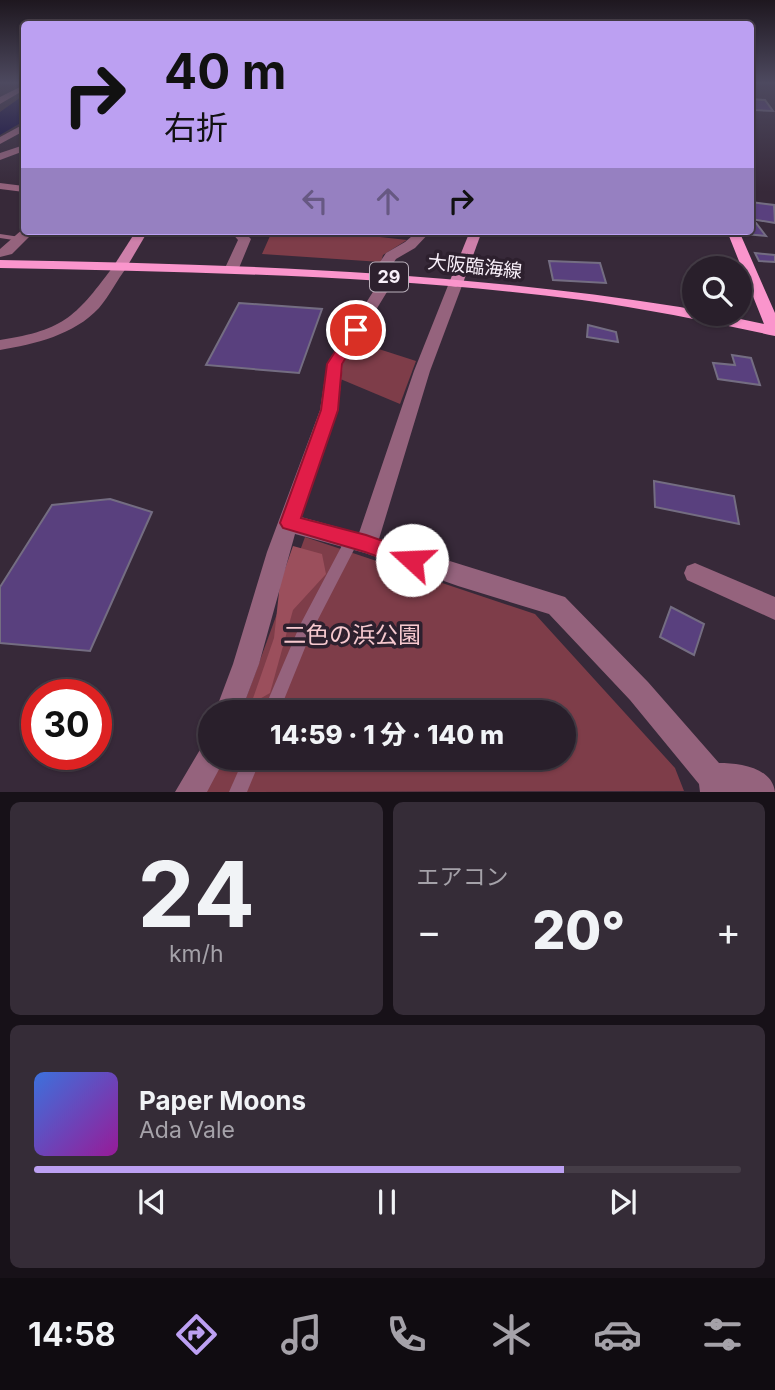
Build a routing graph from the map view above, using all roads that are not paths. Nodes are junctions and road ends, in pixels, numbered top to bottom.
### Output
1 (21, 129) edge
2 (0, 141) edge
3 (21, 149) edge
4 (0, 157) edge
5 (0, 186) edge
6 (21, 189) edge
7 (25, 235) edge
8 (139, 235) edge
9 (240, 235) edge
10 (421, 235) edge
11 (474, 235) edge
12 (735, 235) edge
13 (0, 236) edge
14 (0, 253) edge
15 (0, 264) edge
16 (232, 268) junction
17 (116, 271) junction
18 (0, 273) edge
19 (380, 282) junction
20 (454, 288) junction
21 (769, 299) edge
22 (775, 331) edge
23 (775, 342) edge
24 (0, 345) edge
25 (289, 523) junction
26 (359, 542) junction
27 (695, 573) dead end
28 (775, 609) edge
29 (232, 700) edge
30 (276, 700) edge
31 (204, 770) edge
32 (247, 770) edge
33 (713, 784) edge
34 (190, 792) edge
35 (237, 792) edge
36 (762, 792) edge

1 - 2 street
3 - 4 street
5 - 6 street
7 - 13 lane
7 - 14 street
8 - 17 street
9 - 16 street
10 - 19 street
11 - 20 street
12 - 21 main road
15 - 17 main road, 大阪臨海線 / 29
16 - 17 main road, 大阪臨海線 / 29
16 - 19 main road, 大阪臨海線 / 29
17 - 18 main road, 大阪臨海線 / 29
17 - 19 main road, 大阪臨海線 / 29
17 - 24 street
19 - 20 main road, 大阪臨海線 / 29
19 - 25 street
20 - 22 main road, 大阪臨海線 / 29
20 - 23 main road, 大阪臨海線 / 29
20 - 26 street
21 - 22 main road
25 - 26 street
25 - 29 street
26 - 30 lane
26 - 33 street
27 - 28 street
31 - 34 street
32 - 35 lane
33 - 36 street

